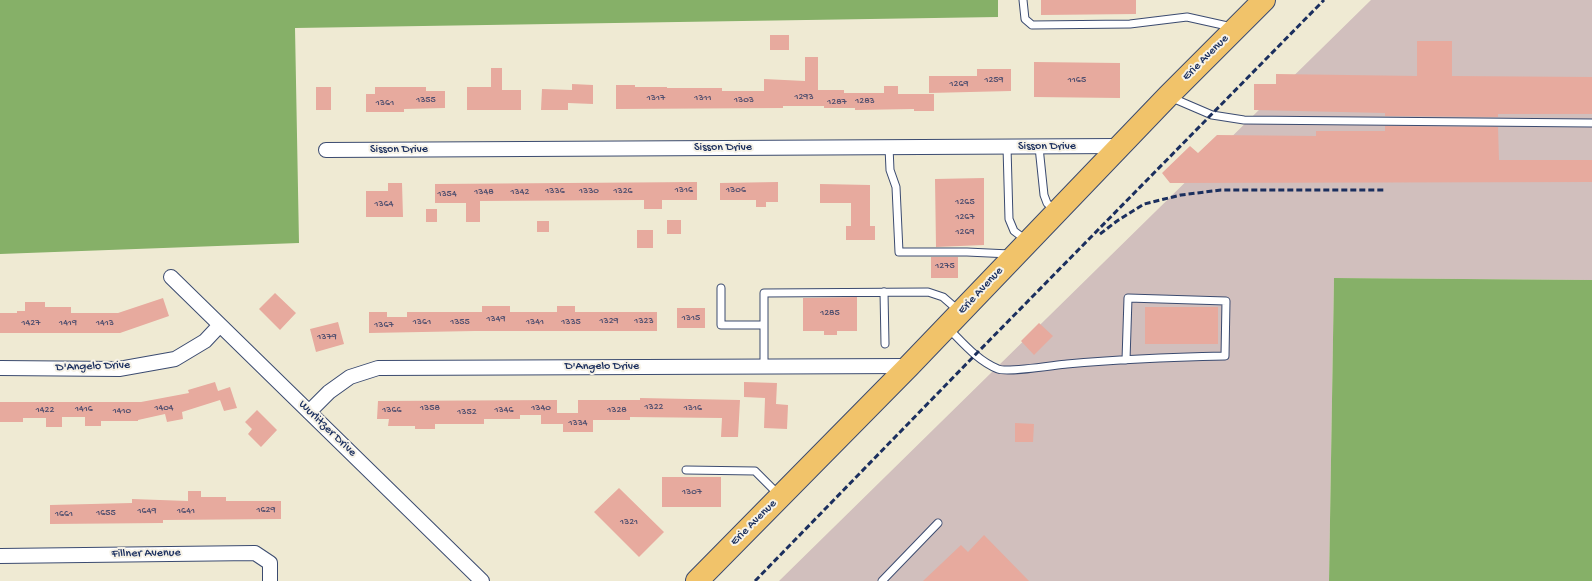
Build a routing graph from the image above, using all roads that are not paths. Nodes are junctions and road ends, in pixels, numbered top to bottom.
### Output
1 (1024, 0) edge
2 (1264, 0) edge
3 (1236, 28) junction
4 (1168, 96) junction
5 (1592, 123) edge
6 (1120, 146) junction
7 (889, 147) junction
8 (1007, 147) junction
9 (1039, 147) junction
10 (326, 150) dead end
11 (1056, 213) junction
12 (1022, 248) junction
13 (171, 276) dead end
14 (721, 288) dead end
15 (884, 292) junction
16 (954, 320) junction
17 (220, 324) junction
18 (764, 324) junction
19 (885, 344) dead end
20 (1126, 360) junction
21 (909, 366) junction
22 (764, 367) junction
23 (0, 368) edge
24 (309, 412) junction
25 (686, 470) dead end
26 (780, 497) junction
27 (938, 523) dead end
28 (0, 556) edge
29 (270, 581) edge
30 (482, 581) edge
31 (697, 581) edge
32 (882, 581) edge

1 - 3 lane
2 - 3 main road, Erie Avenue
3 - 4 main road, Erie Avenue
4 - 5 lane
4 - 6 main road, Erie Avenue
6 - 9 street, Sisson Drive
6 - 11 main road, Erie Avenue
7 - 8 street, Sisson Drive
7 - 10 street, Sisson Drive
7 - 12 lane
8 - 9 street, Sisson Drive
8 - 12 lane
9 - 11 lane
11 - 12 main road, Erie Avenue
12 - 16 main road, Erie Avenue
13 - 17 street, Wurlitzer Drive
14 - 18 lane
15 - 16 lane
15 - 18 lane
15 - 19 lane
16 - 20 lane
16 - 21 main road, Erie Avenue
17 - 23 street, D'Angelo Drive
17 - 24 street, Wurlitzer Drive
18 - 22 lane
20 - 20 lane
21 - 22 street, D'Angelo Drive
21 - 26 main road, Erie Avenue
22 - 24 street, D'Angelo Drive
24 - 30 street, Wurlitzer Drive
25 - 26 lane
26 - 31 main road, Erie Avenue
27 - 32 lane
28 - 29 street, Fillner Avenue

